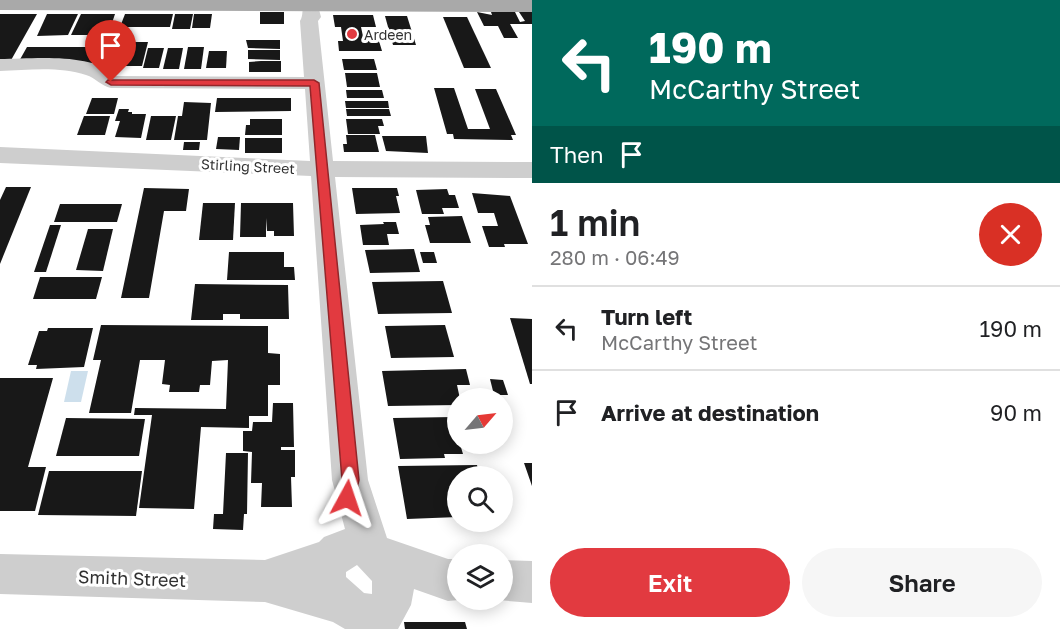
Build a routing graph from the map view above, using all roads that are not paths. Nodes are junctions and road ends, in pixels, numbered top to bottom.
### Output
1 (11, 0) edge
2 (255, 0) edge
3 (517, 3) edge
4 (0, 4) edge
5 (308, 11) junction
6 (0, 64) edge
7 (314, 83) junction
8 (0, 154) edge
9 (322, 170) junction
10 (532, 170) edge
11 (355, 555) junction
12 (0, 574) edge
13 (447, 578) edge
14 (265, 581) junction
15 (513, 581) edge
16 (447, 582) edge
17 (532, 582) edge
18 (365, 616) edge

1 - 2 main road
3 - 5 main road
4 - 5 main road
5 - 7 street
6 - 7 street
7 - 9 street
8 - 9 street, Stirling Street
9 - 10 street, Stirling Street
9 - 11 street
11 - 13 street
11 - 14 street, Smith Street
11 - 18 street
11 - 18 street
12 - 14 street, Smith Street
14 - 18 street, Smith Street
15 - 17 street
16 - 18 street

